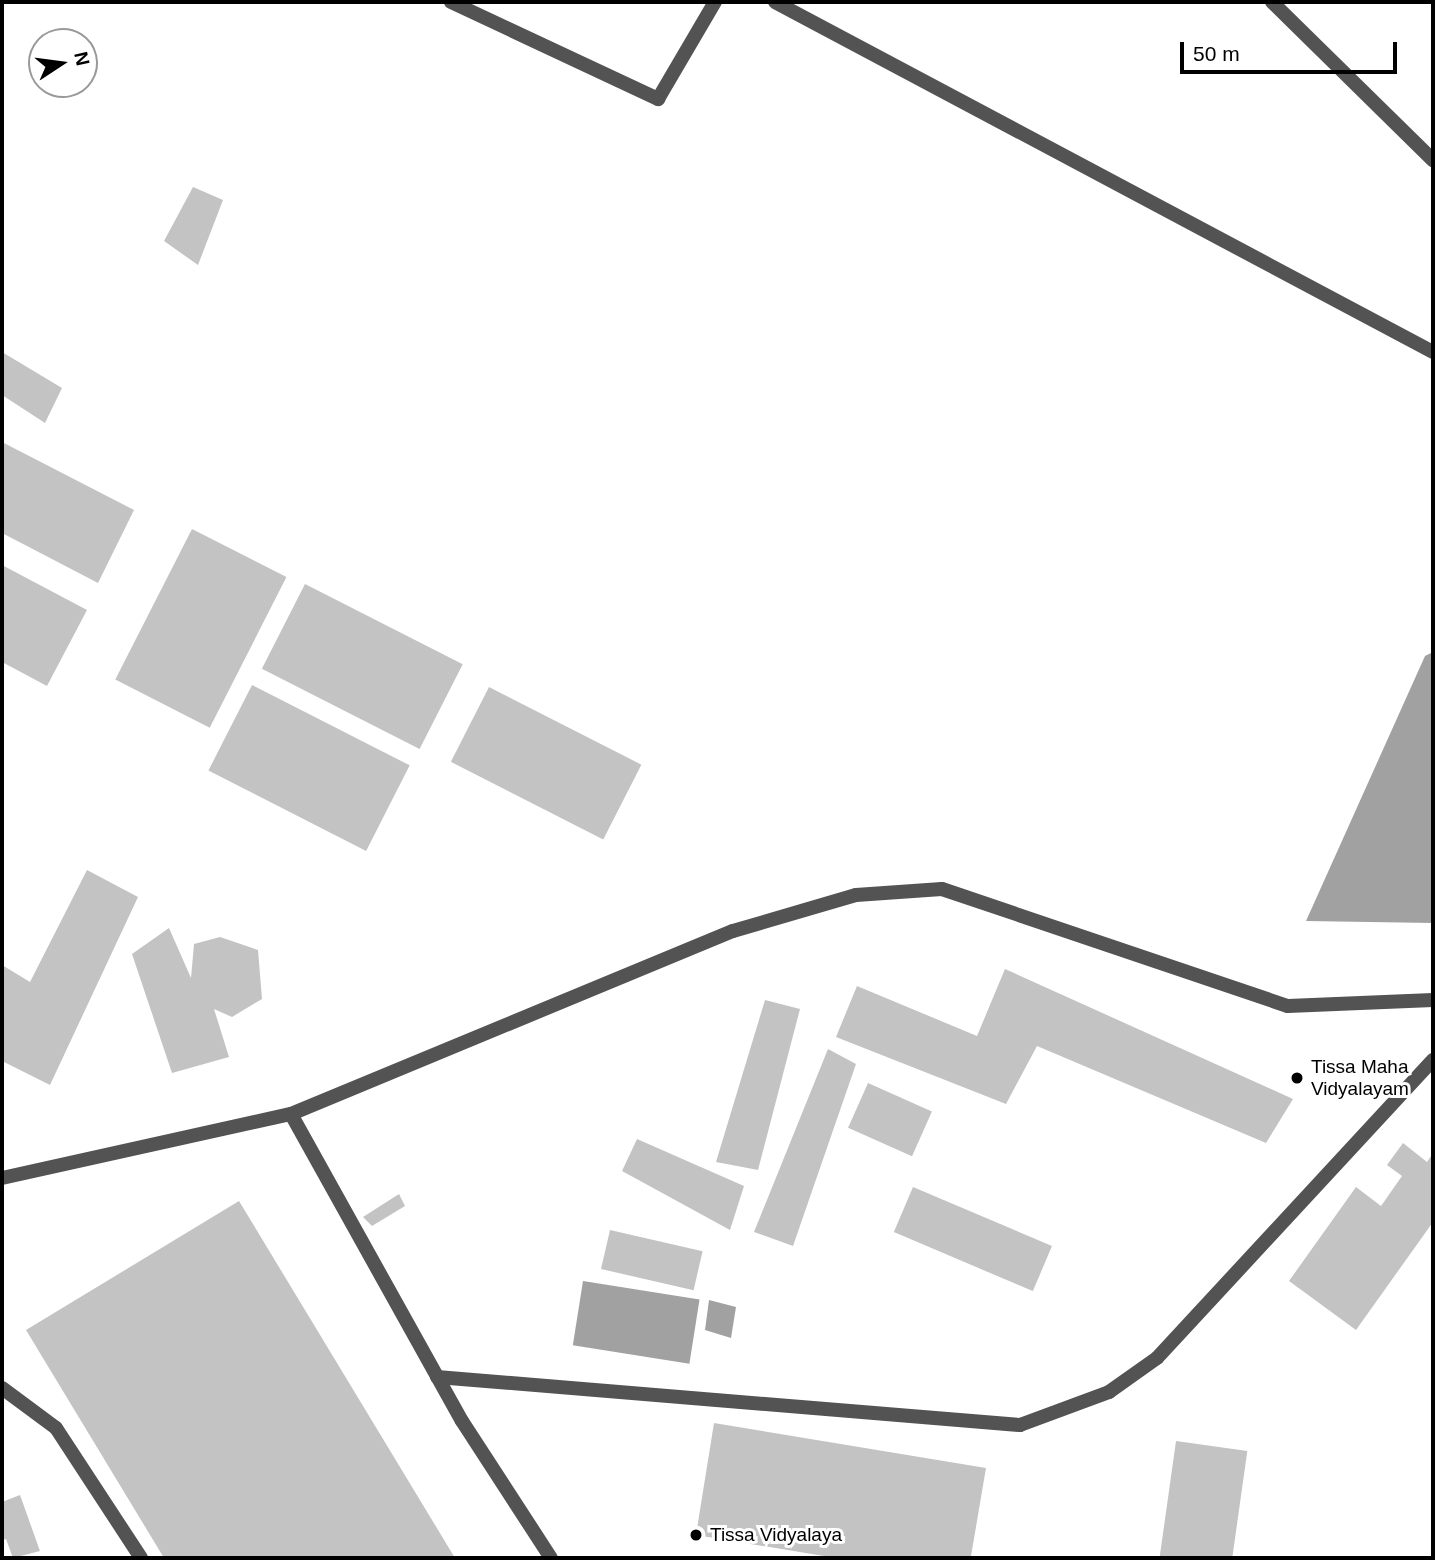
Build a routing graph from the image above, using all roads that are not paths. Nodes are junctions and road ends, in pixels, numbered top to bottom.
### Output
1 (451, 2) edge
2 (715, 2) edge
3 (775, 2) edge
4 (1272, 2) edge
5 (1433, 160) edge
6 (1433, 352) edge
7 (1433, 1000) edge
8 (1433, 1060) edge
9 (290, 1114) junction
10 (2, 1178) edge
11 (437, 1377) junction
12 (2, 1388) edge
13 (141, 1558) edge
14 (551, 1558) edge

1 - 2 street
3 - 6 street
4 - 5 street
7 - 9 street
8 - 11 street
9 - 10 street
9 - 11 street
11 - 14 street
12 - 13 street

